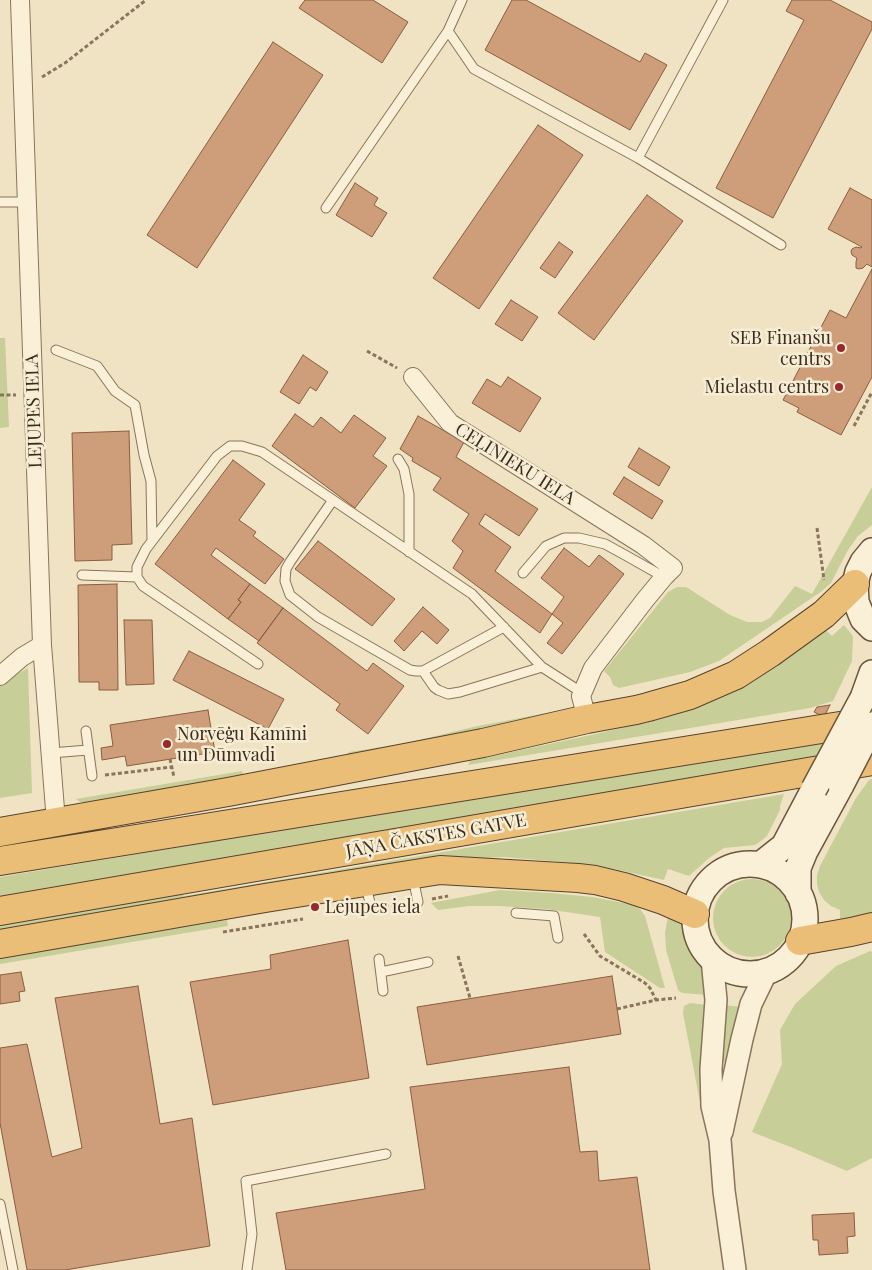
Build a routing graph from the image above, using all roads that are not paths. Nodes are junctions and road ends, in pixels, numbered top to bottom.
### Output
1 (20, 0) edge
2 (462, 0) edge
3 (723, 0) edge
4 (448, 30) junction
5 (638, 158) junction
6 (0, 202) edge
7 (27, 202) junction
8 (326, 208) dead end
9 (781, 245) dead end
10 (56, 350) dead end
11 (413, 377) road end
12 (398, 459) dead end
13 (333, 500) junction
14 (152, 541) junction
15 (872, 551) edge
16 (409, 552) junction
17 (669, 572) junction
18 (523, 573) dead end
19 (82, 575) dead end
20 (137, 577) junction
21 (855, 584) junction
22 (504, 627) junction
23 (872, 628) edge
24 (42, 645) junction
25 (258, 664) dead end
26 (542, 667) junction
27 (423, 671) junction
28 (872, 673) edge
29 (0, 676) edge
30 (581, 692) junction
31 (867, 709) edge
32 (587, 719) junction
33 (872, 725) edge
34 (86, 731) dead end
35 (88, 750) junction
36 (51, 753) junction
37 (872, 760) edge
38 (92, 776) road end
39 (56, 822) junction
40 (0, 832) edge
41 (0, 861) edge
42 (760, 865) junction
43 (412, 875) junction
44 (798, 893) junction
45 (418, 902) dead end
46 (0, 911) edge
47 (516, 913) dead end
48 (695, 914) junction
49 (872, 927) edge
50 (558, 938) dead end
51 (800, 941) junction
52 (0, 944) edge
53 (379, 959) dead end
54 (712, 959) junction
55 (428, 962) dead end
56 (767, 971) junction
57 (381, 972) junction
58 (383, 990) dead end
59 (720, 1140) junction
60 (386, 1154) dead end
61 (0, 1204) edge
62 (13, 1270) edge
63 (248, 1270) edge
64 (735, 1270) edge

1 - 7 street, LEJUPES IELA
2 - 4 lane
3 - 5 lane
4 - 5 lane
4 - 8 lane
5 - 9 lane
6 - 7 lane
7 - 24 street, LEJUPES IELA
10 - 14 lane
11 - 17 street, CEĻINIEKU IELA
12 - 16 lane
13 - 14 lane
13 - 16 lane
13 - 27 lane
14 - 20 lane
15 - 21 main road
16 - 22 lane
17 - 18 lane
17 - 30 street
19 - 20 lane
20 - 25 lane
21 - 23 main road
21 - 32 highway
22 - 26 lane
22 - 27 lane
24 - 29 street
24 - 36 street, LEJUPES IELA
26 - 27 lane
26 - 30 lane
28 - 31 main road
30 - 32 street
31 - 41 highway
31 - 42 main road, bridge
32 - 39 highway
33 - 44 main road, bridge
34 - 35 lane
35 - 36 lane
35 - 38 lane
36 - 39 street, LEJUPES IELA
37 - 46 highway, JĀŅA ČAKSTES GATVE
39 - 40 highway
42 - 44 main road
42 - 48 main road
43 - 45 lane
43 - 48 highway
43 - 52 highway
44 - 51 main road
47 - 50 lane
48 - 54 main road
49 - 51 highway
51 - 56 main road
53 - 57 lane
54 - 56 main road
54 - 59 street
55 - 57 lane
56 - 59 street
57 - 58 lane
59 - 64 street
60 - 63 lane
61 - 62 lane

